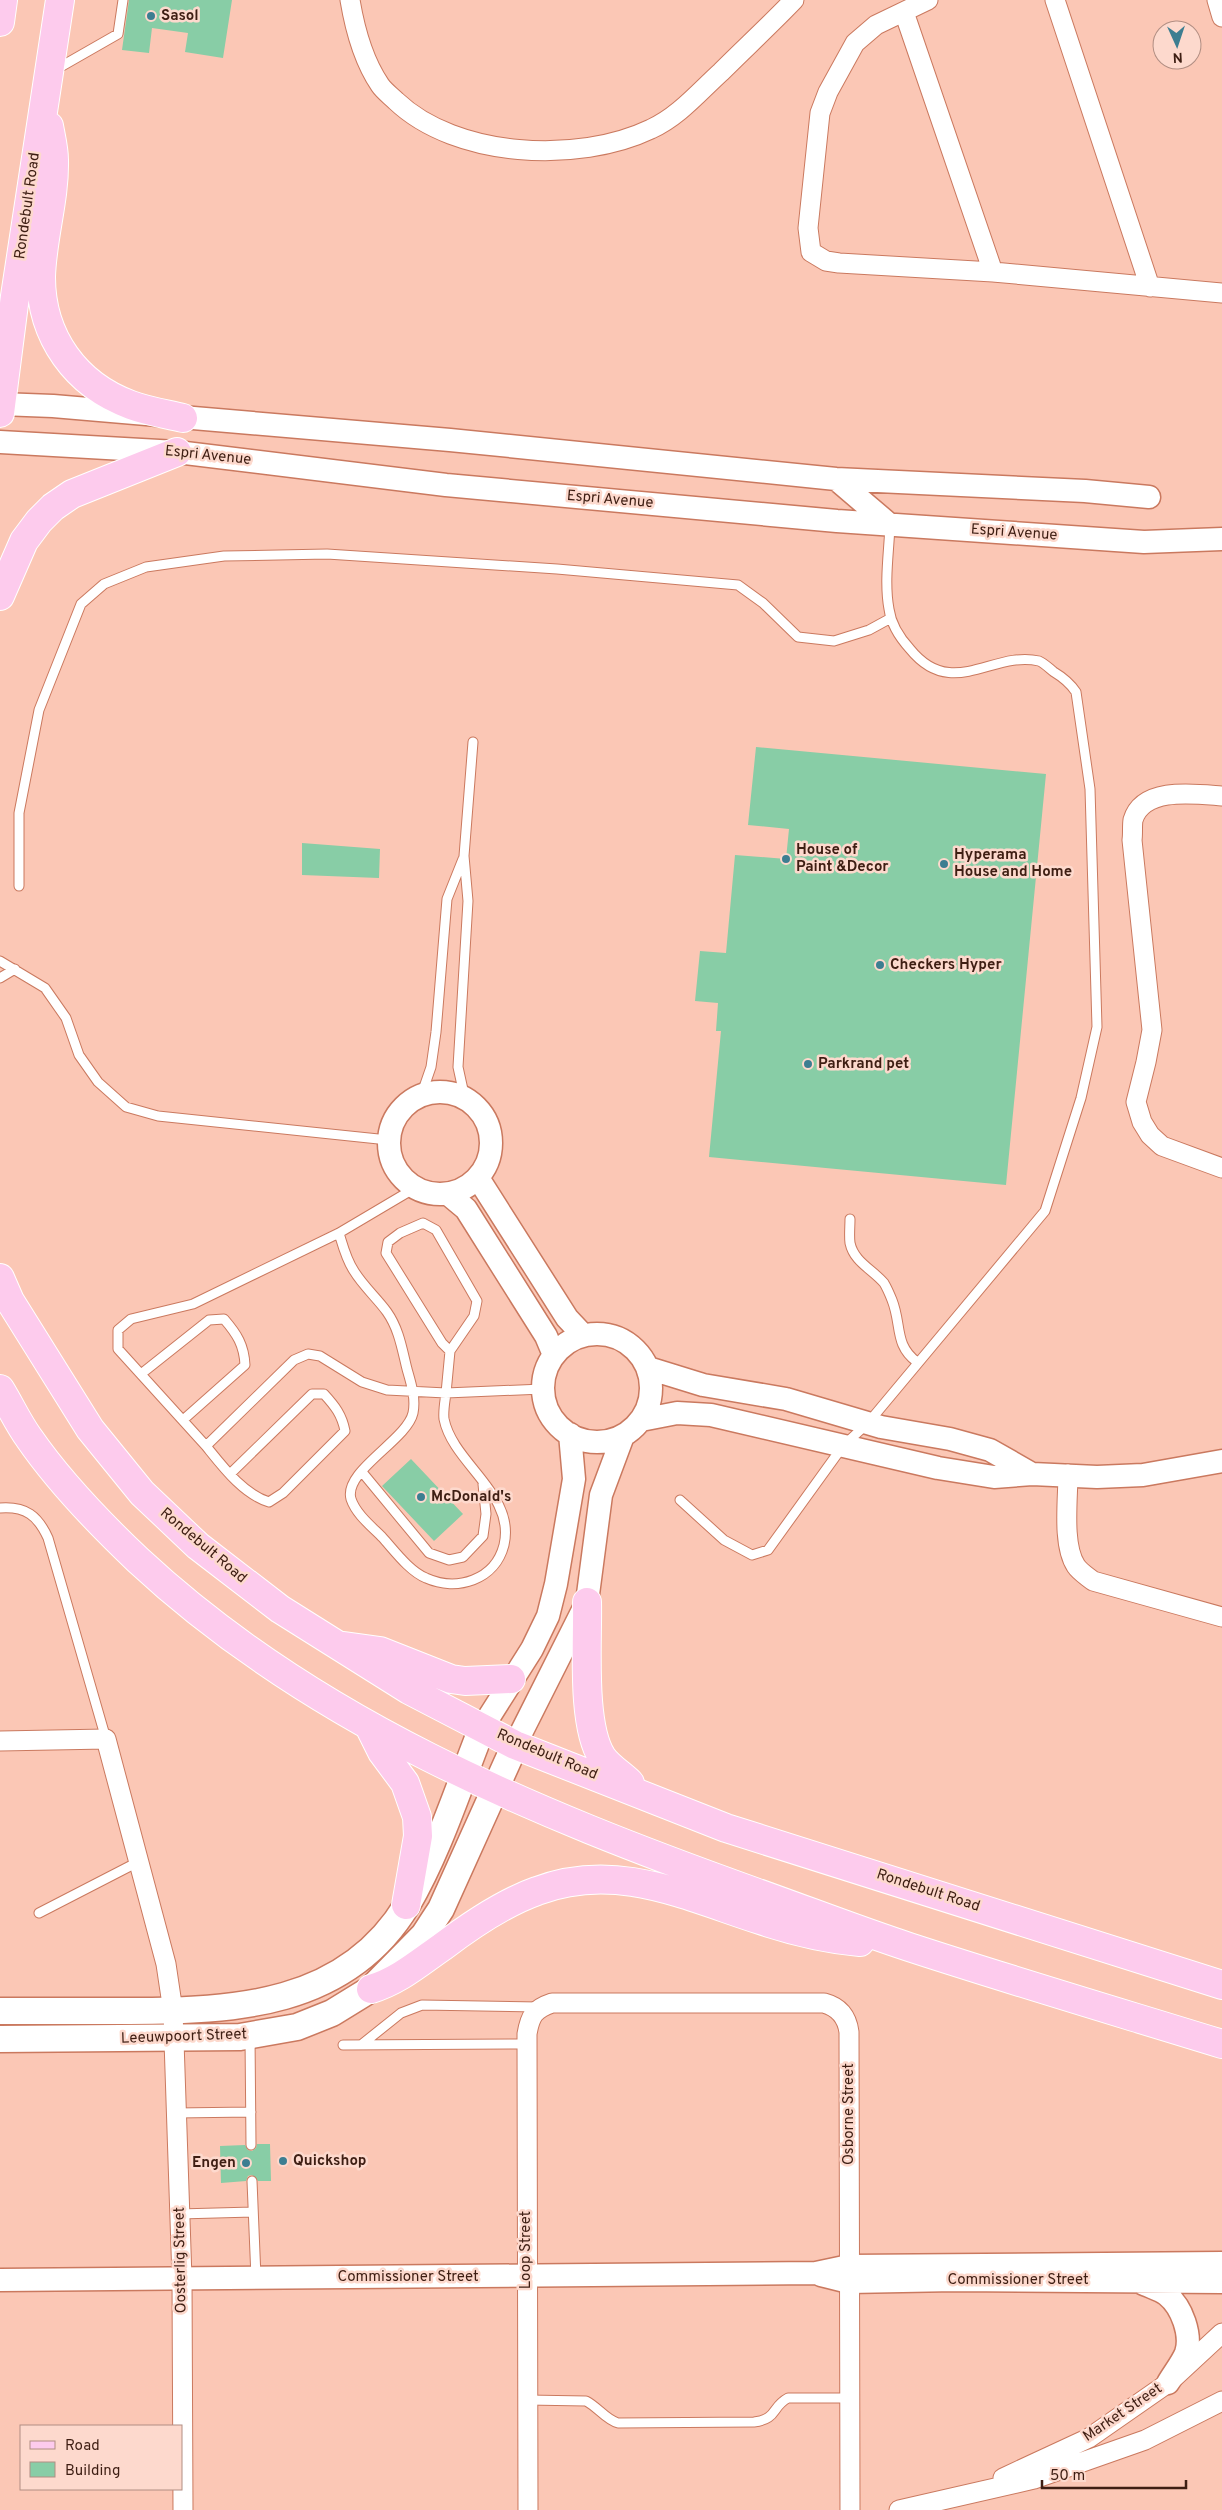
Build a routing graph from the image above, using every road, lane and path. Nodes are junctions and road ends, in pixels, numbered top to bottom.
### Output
1 (3, 0) edge
2 (60, 0) edge
3 (124, 0) edge
4 (350, 0) edge
5 (794, 0) edge
6 (928, 0) edge
7 (1054, 0) edge
8 (1216, 0) edge
9 (904, 12) junction
10 (1222, 16) edge
11 (0, 22) edge
12 (46, 84) junction
13 (993, 272) junction
14 (1150, 287) junction
15 (1222, 293) edge
16 (0, 407) edge
17 (183, 418) junction
18 (0, 442) edge
19 (177, 452) junction
20 (836, 479) junction
21 (1149, 497) dead end
22 (890, 525) junction
23 (1222, 539) edge
24 (0, 596) edge
25 (890, 618) junction
26 (473, 742) dead end
27 (1222, 796) edge
28 (464, 856) junction
29 (19, 886) dead end
30 (0, 961) edge
31 (15, 969) junction
32 (0, 978) edge
33 (421, 1096) junction
34 (465, 1099) junction
35 (388, 1140) junction
36 (1222, 1168) edge
37 (478, 1178) junction
38 (414, 1188) junction
39 (448, 1194) junction
40 (850, 1220) dead end
41 (339, 1233) junction
42 (0, 1278) edge
43 (584, 1335) junction
44 (450, 1351) junction
45 (554, 1355) junction
46 (917, 1362) junction
47 (648, 1368) junction
48 (141, 1374) junction
49 (0, 1389) edge
50 (543, 1389) junction
51 (413, 1390) junction
52 (446, 1392) junction
53 (183, 1420) junction
54 (641, 1420) junction
55 (868, 1423) junction
56 (570, 1434) junction
57 (623, 1436) junction
58 (206, 1446) junction
59 (843, 1446) junction
60 (1222, 1461) edge
61 (362, 1472) junction
62 (230, 1474) junction
63 (1032, 1474) junction
64 (1068, 1474) junction
65 (483, 1481) junction
66 (680, 1500) dead end
67 (0, 1508) edge
68 (587, 1602) junction
69 (1222, 1618) edge
70 (335, 1645) junction
71 (511, 1679) junction
72 (369, 1726) junction
73 (482, 1728) junction
74 (106, 1739) junction
75 (0, 1741) edge
76 (515, 1745) junction
77 (463, 1775) junction
78 (496, 1791) junction
79 (643, 1794) junction
80 (138, 1862) junction
81 (406, 1905) junction
82 (38, 1913) dead end
83 (906, 1946) junction
84 (1222, 1985) edge
85 (371, 1989) junction
86 (546, 2005) junction
87 (1102, 2007) junction
88 (0, 2011) edge
89 (173, 2011) junction
90 (250, 2036) junction
91 (173, 2038) junction
92 (0, 2040) edge
93 (527, 2044) junction
94 (1222, 2044) edge
95 (343, 2045) dead end
96 (361, 2045) junction
97 (1222, 2059) edge
98 (251, 2112) junction
99 (176, 2113) junction
100 (251, 2145) dead end
101 (252, 2181) dead end
102 (253, 2212) junction
103 (180, 2214) junction
104 (1222, 2263) edge
105 (849, 2274) junction
106 (526, 2276) junction
107 (182, 2278) junction
108 (256, 2278) junction
109 (0, 2280) edge
110 (1137, 2281) junction
111 (1222, 2282) edge
112 (1222, 2333) edge
113 (1168, 2383) junction
114 (850, 2398) junction
115 (527, 2400) junction
116 (1222, 2401) edge
117 (956, 2498) junction
118 (183, 2510) edge
119 (528, 2510) edge
120 (850, 2510) edge
121 (899, 2510) edge

1 - 11 main road
2 - 12 main road, Rondebult Road
3 - 12 lane
4 - 5 street
6 - 9 street
7 - 14 street
8 - 10 street
9 - 13 street
9 - 13 street
12 - 16 main road, Rondebult Road
12 - 17 main road
13 - 14 street
14 - 15 street
16 - 17 street
17 - 20 street
18 - 19 street, Espri Avenue
19 - 22 street, Espri Avenue
19 - 24 main road
20 - 21 street
20 - 22 street
22 - 23 street, Espri Avenue
22 - 25 lane
25 - 29 lane
25 - 46 lane
26 - 28 lane
27 - 36 street
28 - 33 lane
28 - 34 lane
30 - 31 lane
31 - 32 lane
31 - 35 lane
33 - 34 street
33 - 35 street
34 - 37 street
35 - 38 street
37 - 39 street
37 - 43 street
38 - 39 street
38 - 41 lane
39 - 45 street
40 - 46 lane
41 - 48 lane
41 - 51 lane
42 - 70 main road, Rondebult Road
43 - 45 street
43 - 47 street
44 - 44 lane
44 - 52 lane
45 - 50 street
46 - 55 lane
47 - 54 street
47 - 55 street
48 - 53 lane
48 - 53 lane
49 - 72 main road
50 - 52 lane
50 - 56 street
51 - 52 lane
51 - 58 lane
51 - 61 lane
52 - 65 lane
53 - 58 lane
54 - 57 street
54 - 59 street
55 - 59 lane
55 - 63 street
56 - 57 street
56 - 71 street
57 - 68 street
58 - 62 lane
59 - 63 street
59 - 66 lane
60 - 64 street
61 - 65 lane
61 - 65 lane
62 - 62 lane
63 - 64 street
64 - 69 street
67 - 74 lane
68 - 76 street
68 - 79 main road
70 - 71 main road
70 - 73 main road, Rondebult Road
71 - 73 street
72 - 77 main road
72 - 81 main road
73 - 76 main road, Rondebult Road
73 - 77 main road, Leeuwpoort Street
74 - 75 street
74 - 80 street, Oosterlig Street
76 - 78 main road, Leeuwpoort Street
76 - 79 main road, Rondebult Road
77 - 78 main road
77 - 81 main road, Leeuwpoort Street
78 - 83 main road
78 - 85 main road, Leeuwpoort Street
79 - 84 main road, Rondebult Road
80 - 82 lane
80 - 89 street, Oosterlig Street
81 - 89 main road, Leeuwpoort Street
83 - 85 main road
83 - 87 main road
85 - 90 main road, Leeuwpoort Street
86 - 93 street, Loop Street
86 - 96 lane
86 - 105 street, Osborne Street
87 - 94 main road
87 - 97 main road
88 - 89 main road, Leeuwpoort Street
89 - 91 street, Oosterlig Street
90 - 91 main road, Leeuwpoort Street
90 - 98 lane
91 - 92 main road, Leeuwpoort Street
91 - 99 street, Oosterlig Street
93 - 96 lane
93 - 106 street, Loop Street
95 - 96 lane
98 - 99 lane
98 - 100 lane
99 - 103 street, Oosterlig Street
101 - 102 lane
102 - 103 lane
102 - 108 lane
103 - 107 street, Oosterlig Street
104 - 105 street, Commissioner Street
105 - 106 street, Commissioner Street
105 - 110 street, Commissioner Street
105 - 114 street, Osborne Street
106 - 108 street, Commissioner Street
106 - 115 street, Loop Street
107 - 108 street, Commissioner Street
107 - 109 street, Commissioner Street
107 - 118 street, Oosterlig Street
110 - 111 street, Commissioner Street
110 - 113 street
112 - 113 street, Market Street
113 - 117 street, Market Street
114 - 115 lane
114 - 120 street, Osborne Street
115 - 119 street, Loop Street
116 - 117 street, Market Street
117 - 121 street, Market Street

